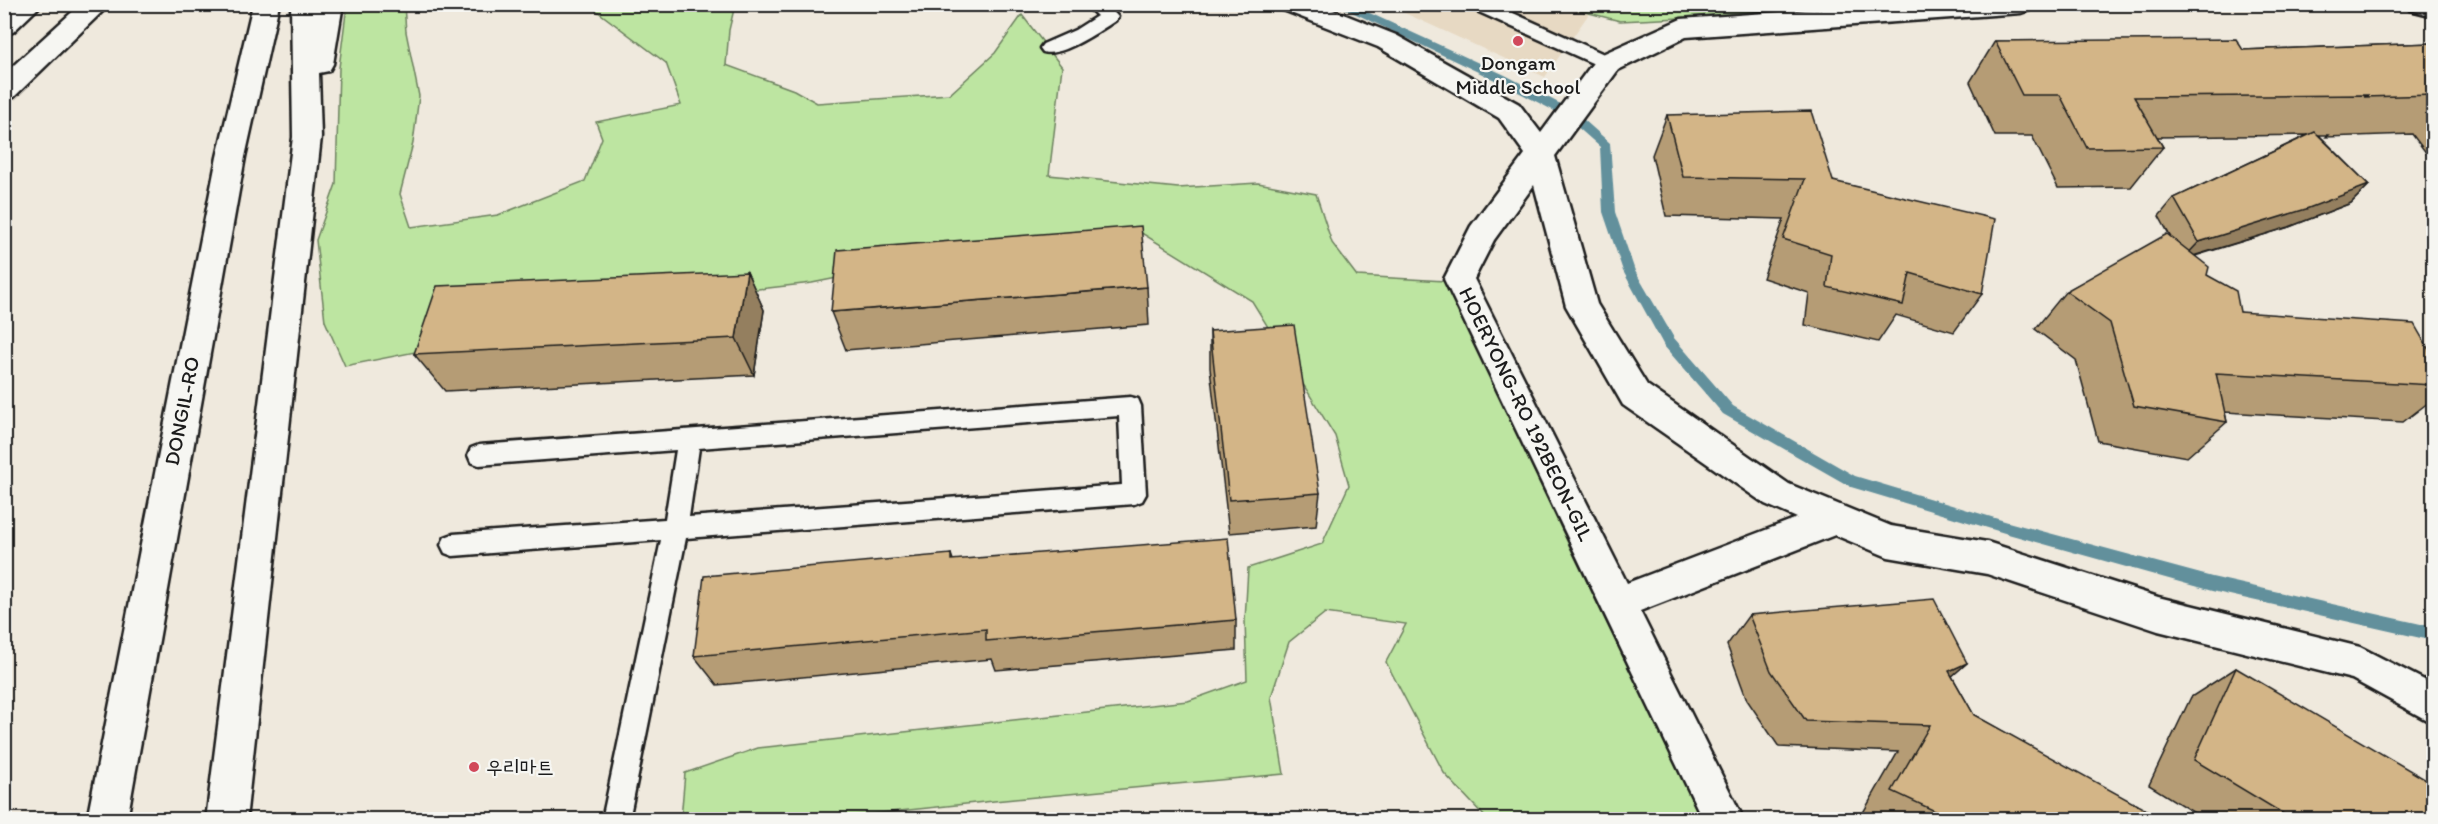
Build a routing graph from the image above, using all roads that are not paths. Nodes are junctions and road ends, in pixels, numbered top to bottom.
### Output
1 (29, 4) edge
2 (97, 4) edge
3 (242, 4) edge
4 (266, 4) edge
5 (304, 4) edge
6 (330, 4) edge
7 (1094, 4) edge
8 (1293, 4) edge
9 (1476, 4) edge
10 (2020, 4) edge
11 (2419, 4) edge
12 (2433, 7) edge
13 (4, 26) edge
14 (1049, 48) dead end
15 (1605, 67) junction
16 (4, 90) edge
17 (307, 137) junction
18 (1545, 147) junction
19 (231, 157) junction
20 (689, 438) junction
21 (479, 455) dead end
22 (1835, 519) junction
23 (676, 527) junction
24 (453, 545) dead end
25 (1618, 603) junction
26 (2433, 706) edge
27 (106, 819) edge
28 (226, 819) edge
29 (615, 819) edge
30 (1724, 819) edge

1 - 13 street
2 - 16 street
3 - 19 street
4 - 19 street, DONGIL-RO
5 - 17 street
6 - 17 street
7 - 14 lane
8 - 18 street
9 - 15 lane
10 - 15 street
11 - 12 street
15 - 18 street
17 - 28 street
18 - 22 street
18 - 25 street, HOERYONG-RO 192BEON-GIL
19 - 27 street, DONGIL-RO
20 - 21 lane
20 - 23 lane
20 - 23 lane
22 - 25 street
22 - 26 street
23 - 24 lane
23 - 29 lane
25 - 30 street, HOERYONG-RO 192BEON-GIL

